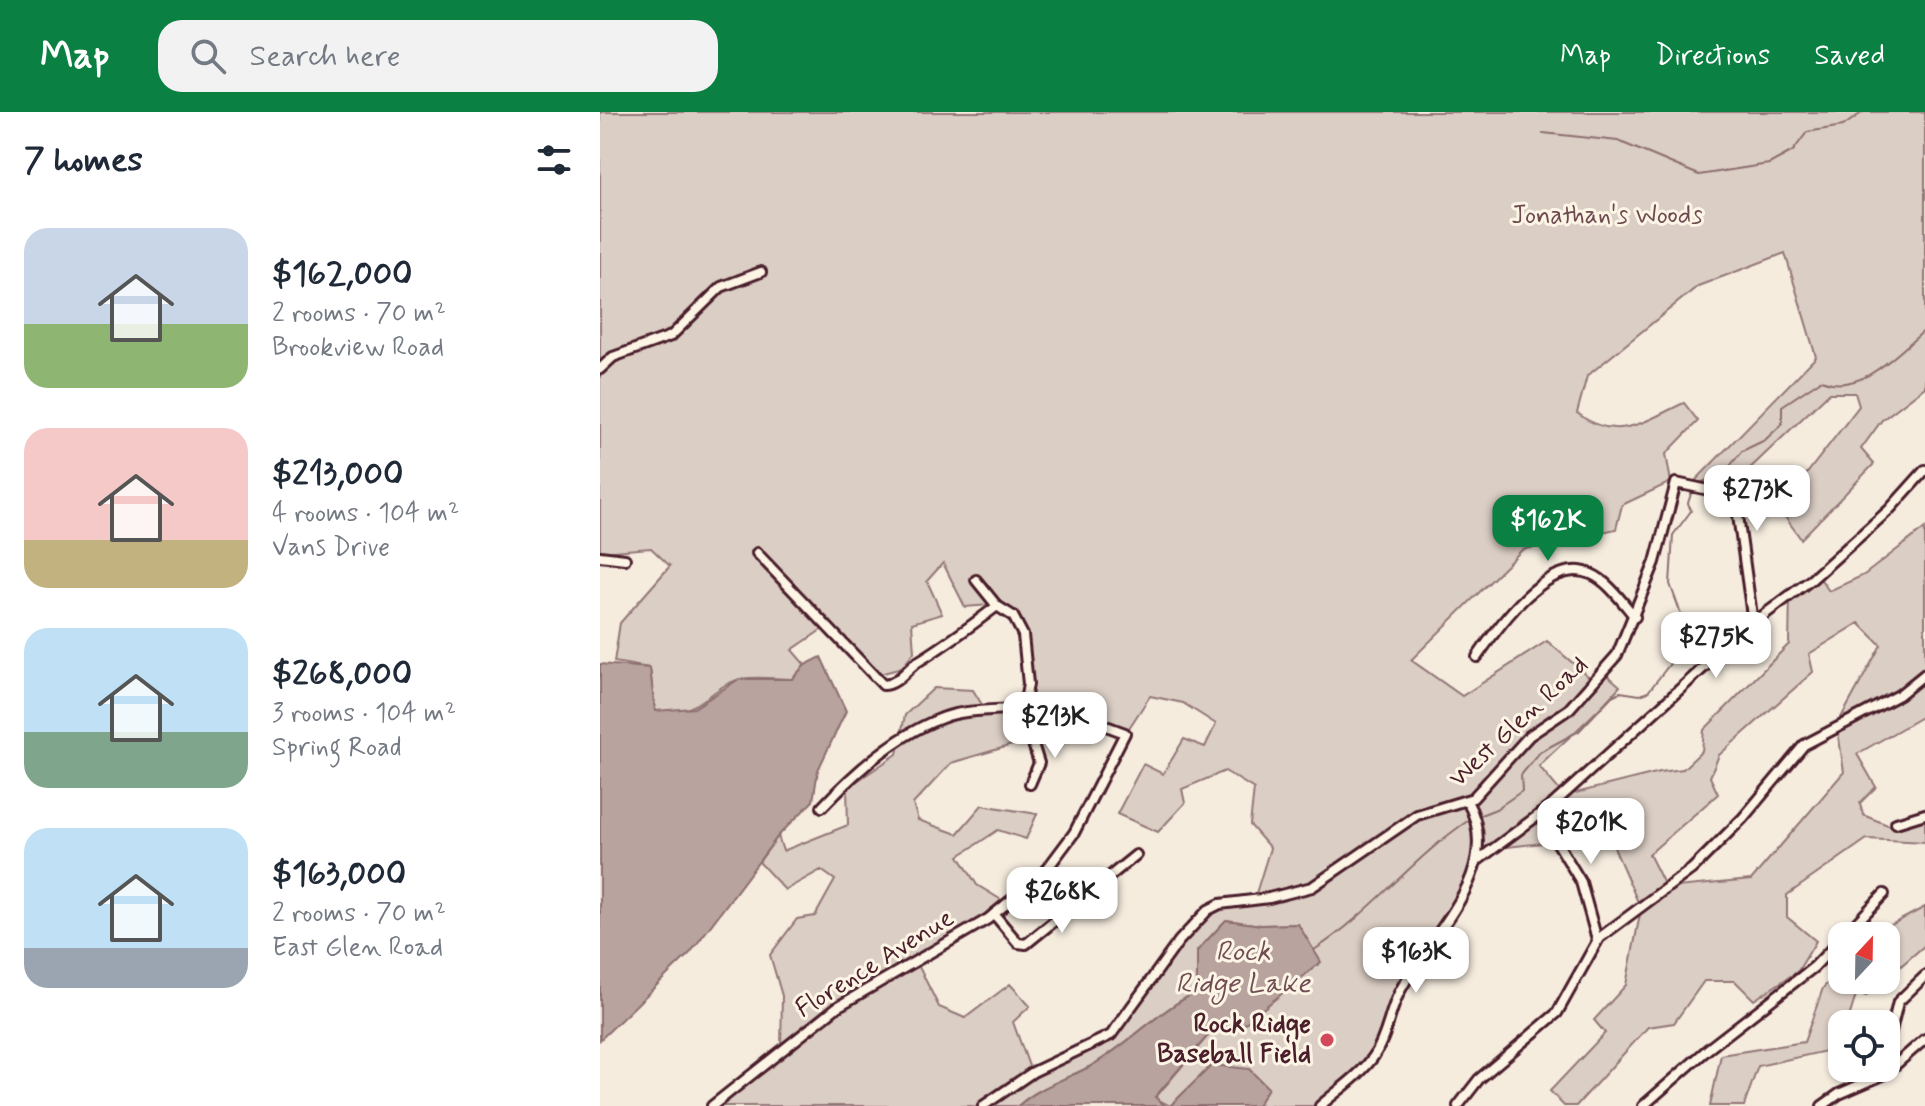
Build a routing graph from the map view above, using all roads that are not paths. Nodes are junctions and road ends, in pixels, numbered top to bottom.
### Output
1 (761, 272) dead end
2 (600, 369) edge
3 (1925, 470) edge
4 (757, 553) dead end
5 (600, 556) edge
6 (625, 559) dead end
7 (976, 580) dead end
8 (997, 606) junction
9 (1635, 617) junction
10 (1753, 623) junction
11 (1477, 657) dead end
12 (1925, 674) edge
13 (1023, 707) junction
14 (1029, 732) junction
15 (1030, 784) dead end
16 (1470, 806) junction
17 (822, 807) dead end
18 (1540, 814) junction
19 (1925, 814) edge
20 (1896, 823) dead end
21 (1136, 855) dead end
22 (1477, 861) junction
23 (1884, 894) dead end
24 (994, 914) junction
25 (1597, 940) junction
26 (1925, 976) edge
27 (1896, 1010) edge
28 (1925, 1039) edge
29 (1900, 1063) edge
30 (1862, 1082) edge
31 (712, 1106) edge
32 (983, 1106) edge
33 (1320, 1106) edge
34 (1458, 1106) edge
35 (1643, 1106) edge
36 (1822, 1106) edge

1 - 2 street
3 - 10 street
4 - 8 street
5 - 6 street
7 - 8 street
8 - 13 street
9 - 10 street, West Glen Road
9 - 11 street
9 - 16 street, West Glen Road
10 - 18 street
12 - 25 street
13 - 14 street
13 - 17 street
14 - 15 street
14 - 24 street, Florence Avenue
16 - 22 street
16 - 32 street, West Glen Road
18 - 22 street
18 - 25 street
19 - 20 street
21 - 24 street
22 - 33 street
23 - 35 street
24 - 31 street, Florence Avenue
25 - 34 street
26 - 27 street
28 - 29 street
30 - 36 street

